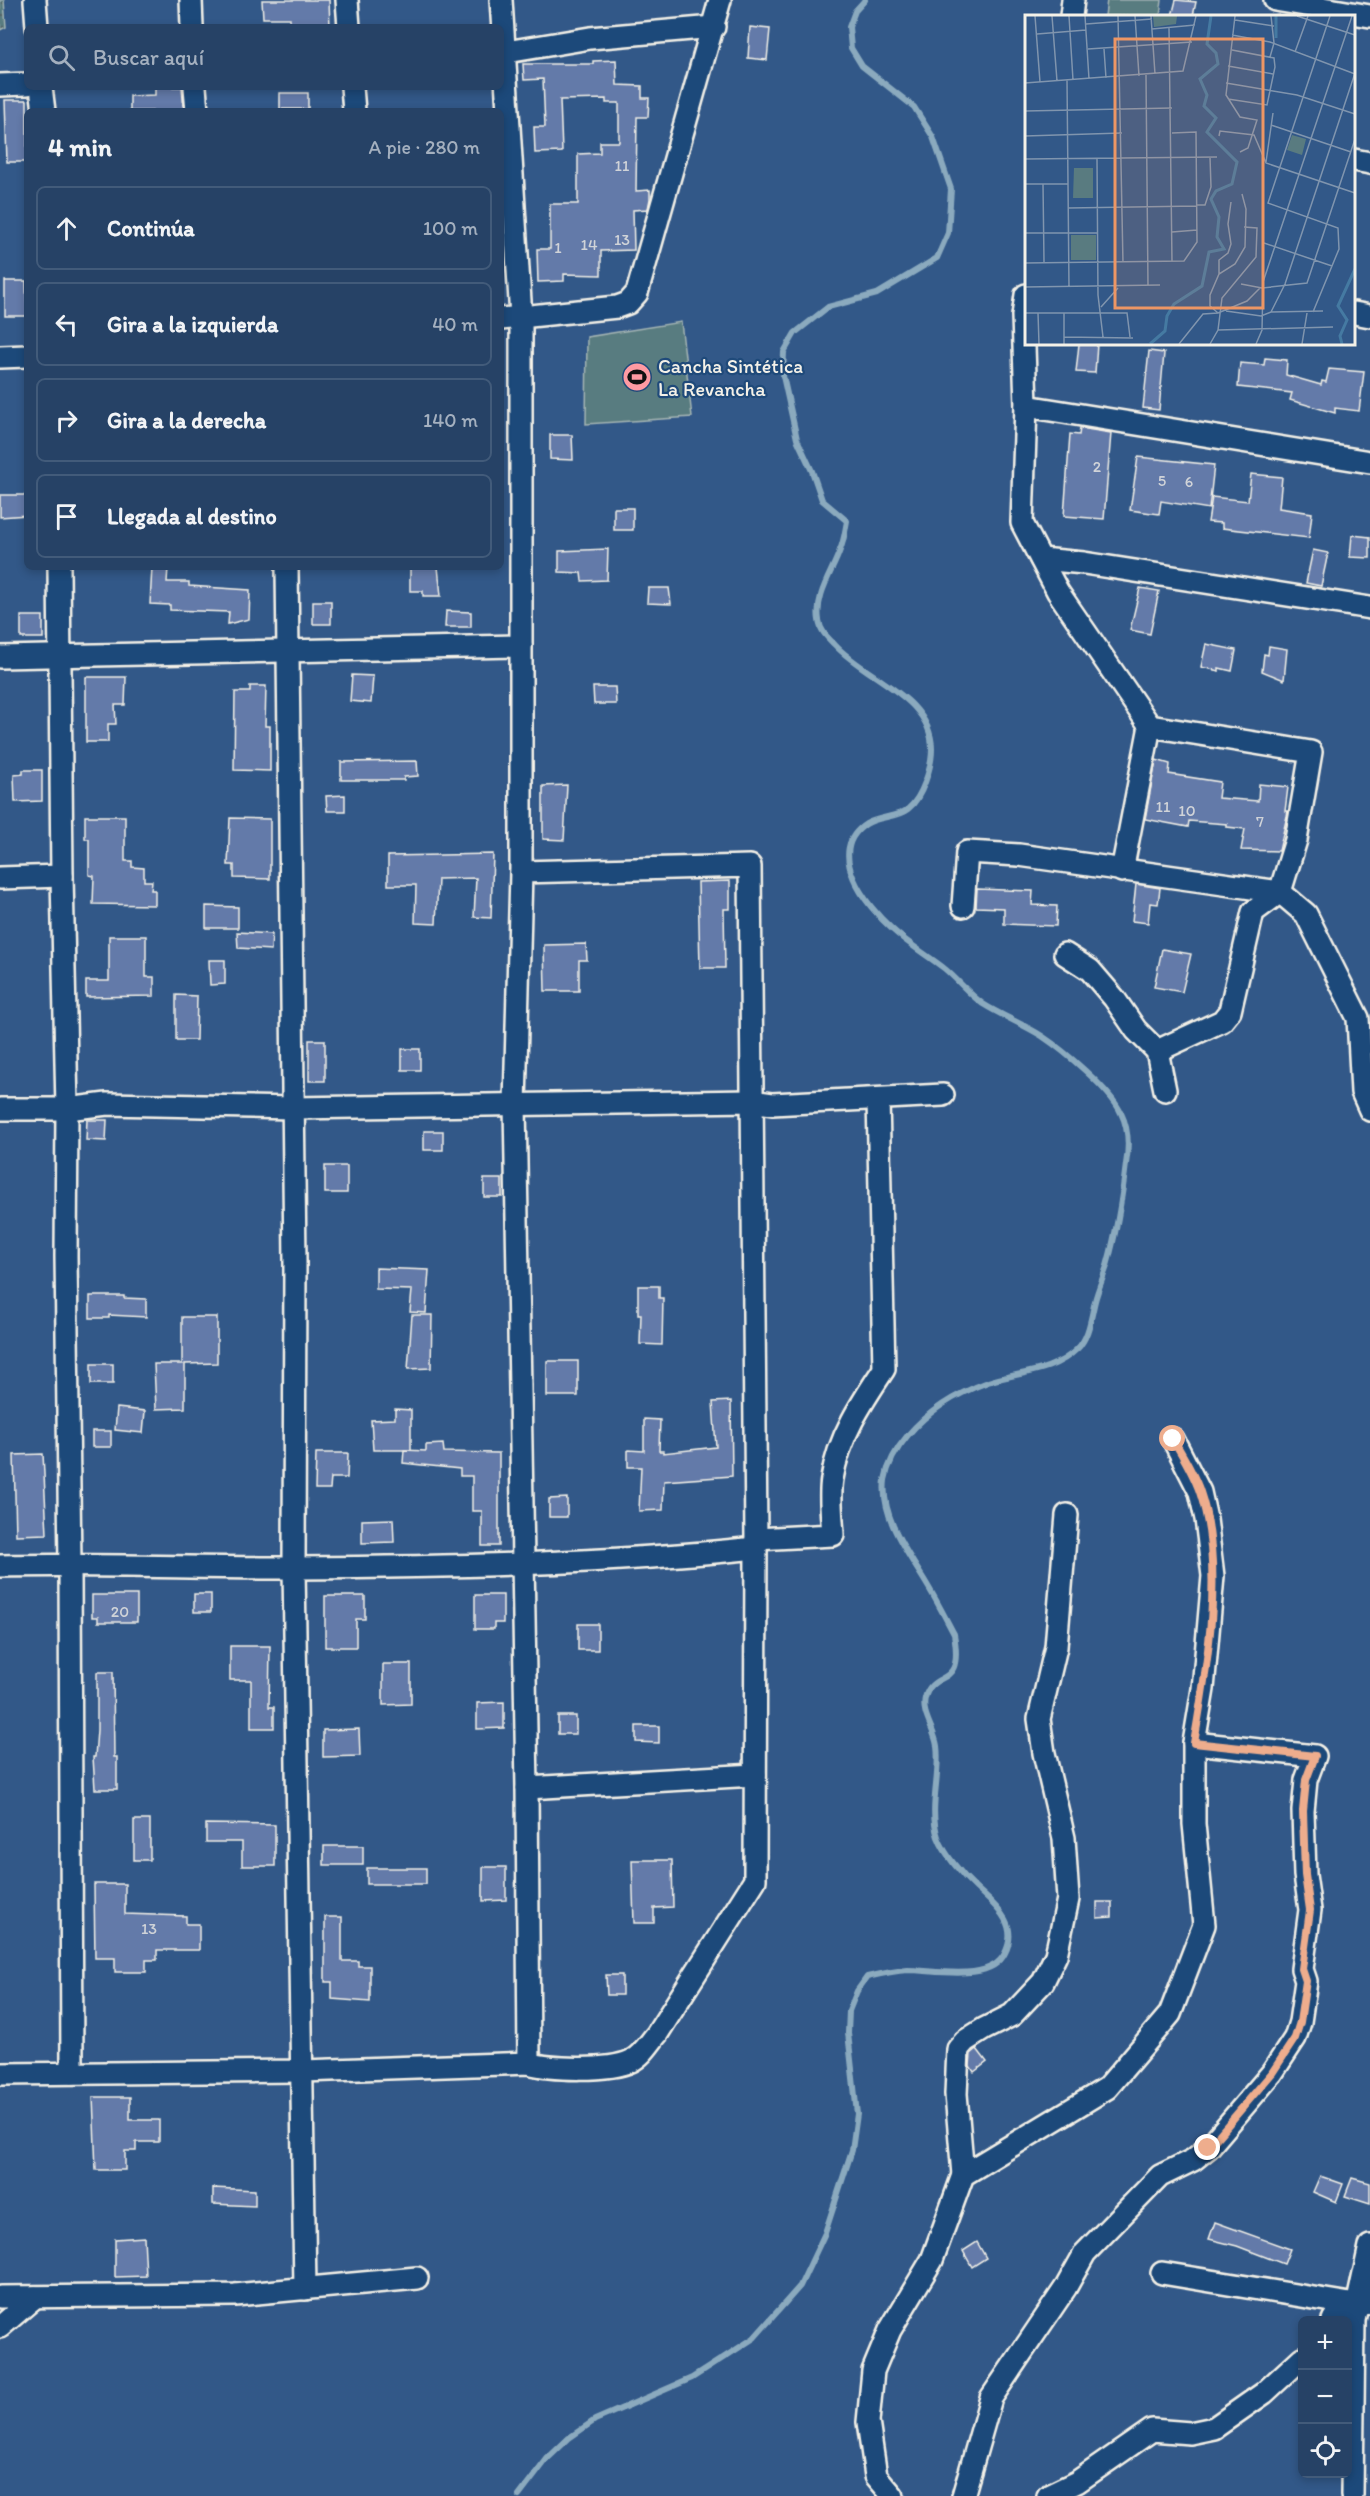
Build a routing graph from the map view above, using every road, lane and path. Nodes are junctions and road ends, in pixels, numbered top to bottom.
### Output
1 (35, 0) edge
2 (190, 0) edge
3 (348, 0) edge
4 (501, 0) edge
5 (720, 0) edge
6 (1073, 0) edge
7 (1275, 0) edge
8 (1071, 15) edge
9 (1370, 16) edge
10 (37, 24) edge
11 (192, 24) edge
12 (349, 24) edge
13 (502, 24) edge
14 (714, 27) junction
15 (504, 53) edge
16 (24, 84) edge
17 (0, 86) edge
18 (504, 86) edge
19 (41, 90) edge
20 (195, 90) edge
21 (352, 90) edge
22 (44, 108) edge
23 (197, 108) edge
24 (354, 108) edge
25 (1355, 160) edge
26 (1370, 163) edge
27 (1025, 302) edge
28 (1355, 313) edge
29 (1370, 315) edge
30 (511, 318) edge
31 (24, 356) edge
32 (0, 357) edge
33 (1026, 406) junction
34 (1370, 462) edge
35 (1041, 560) junction
36 (59, 570) edge
37 (287, 570) edge
38 (1370, 608) edge
39 (521, 646) junction
40 (288, 651) junction
41 (0, 657) edge
42 (59, 657) junction
43 (1150, 726) junction
44 (1122, 871) junction
45 (521, 872) junction
46 (62, 876) junction
47 (0, 878) edge
48 (1280, 892) junction
49 (963, 906) dead end
50 (1065, 954) dead end
51 (1157, 1051) junction
52 (1165, 1090) dead end
53 (943, 1095) dead end
54 (878, 1098) junction
55 (752, 1101) junction
56 (515, 1105) junction
57 (293, 1108) junction
58 (0, 1109) edge
59 (67, 1109) junction
60 (1370, 1110) edge
61 (1173, 1439) dead end
62 (1067, 1515) dead end
63 (756, 1544) junction
64 (523, 1564) junction
65 (70, 1565) junction
66 (0, 1566) edge
67 (294, 1568) junction
68 (1194, 1743) junction
69 (755, 1775) junction
70 (527, 1788) junction
71 (529, 2063) junction
72 (303, 2071) junction
73 (72, 2073) junction
74 (0, 2074) edge
75 (963, 2175) junction
76 (1370, 2246) edge
77 (1162, 2273) dead end
78 (417, 2278) dead end
79 (305, 2289) junction
80 (0, 2297) edge
81 (35, 2297) junction
82 (1363, 2304) edge
83 (1335, 2316) edge
84 (0, 2327) edge
85 (1298, 2362) edge
86 (893, 2496) edge
87 (963, 2496) edge
88 (1048, 2496) edge
89 (1352, 2496) edge

1 - 10 street
2 - 11 street
3 - 12 street
4 - 13 street
5 - 14 street
6 - 8 street
7 - 9 street
14 - 15 street
14 - 30 street
16 - 17 street
18 - 30 street
19 - 22 street
20 - 23 street
21 - 24 street
25 - 26 street
27 - 33 street
28 - 29 street
30 - 39 street
31 - 32 street
33 - 34 street
33 - 35 street
35 - 38 street
35 - 43 street
36 - 42 street
37 - 40 street
39 - 40 street
39 - 45 street
40 - 42 street
40 - 57 street
41 - 42 street
42 - 46 street
43 - 44 street
43 - 48 street
44 - 48 street
44 - 49 street
45 - 55 street
45 - 56 street
46 - 47 street
46 - 59 street
48 - 51 street
48 - 60 street
50 - 51 street
51 - 52 street
53 - 54 street
54 - 55 street
54 - 63 street
55 - 56 street
55 - 63 street
56 - 57 street
56 - 64 street
57 - 59 street
57 - 67 street
58 - 59 street
59 - 65 street
61 - 68 street
62 - 75 street
63 - 64 street
63 - 69 street
64 - 67 street
64 - 70 street
65 - 66 street
65 - 67 street
65 - 73 street
67 - 72 street
68 - 75 street
68 - 87 street
69 - 70 street
69 - 71 street
70 - 71 street
71 - 72 street
72 - 73 street
72 - 79 street
73 - 74 street
75 - 86 street
76 - 82 street
77 - 82 street
78 - 79 street
79 - 81 street
80 - 81 street
81 - 84 street
82 - 83 street
82 - 89 street
85 - 88 street

